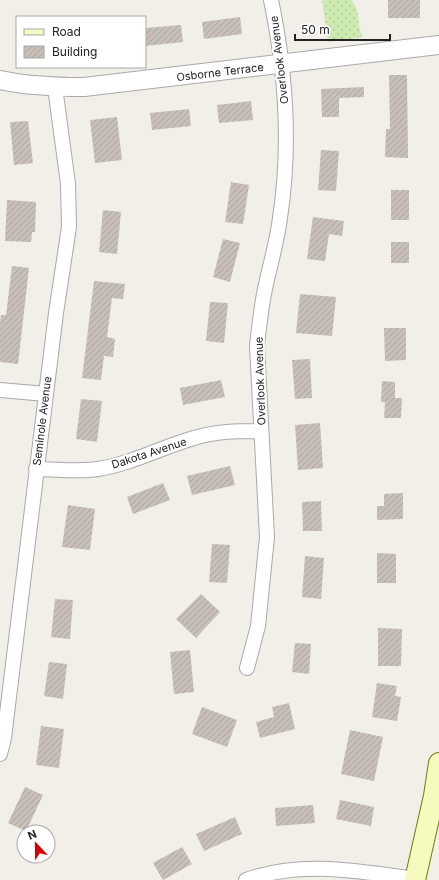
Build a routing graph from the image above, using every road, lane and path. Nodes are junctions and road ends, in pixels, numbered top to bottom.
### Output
1 (272, 0) edge
2 (439, 45) edge
3 (282, 64) junction
4 (0, 80) edge
5 (55, 87) junction
6 (0, 390) edge
7 (46, 394) junction
8 (261, 431) junction
9 (36, 469) junction
10 (247, 668) dead end
11 (0, 754) edge
12 (439, 763) edge
13 (246, 880) edge
14 (416, 880) edge

1 - 3 street, Overlook Avenue
2 - 3 street, Osborne Terrace
3 - 5 street, Osborne Terrace
3 - 8 street, Overlook Avenue
4 - 5 street, Osborne Terrace
5 - 7 street, Seminole Avenue
6 - 7 street
7 - 9 street, Seminole Avenue
8 - 9 street, Dakota Avenue
8 - 10 street, Overlook Avenue
9 - 11 street, Seminole Avenue
12 - 14 main road
13 - 14 street

